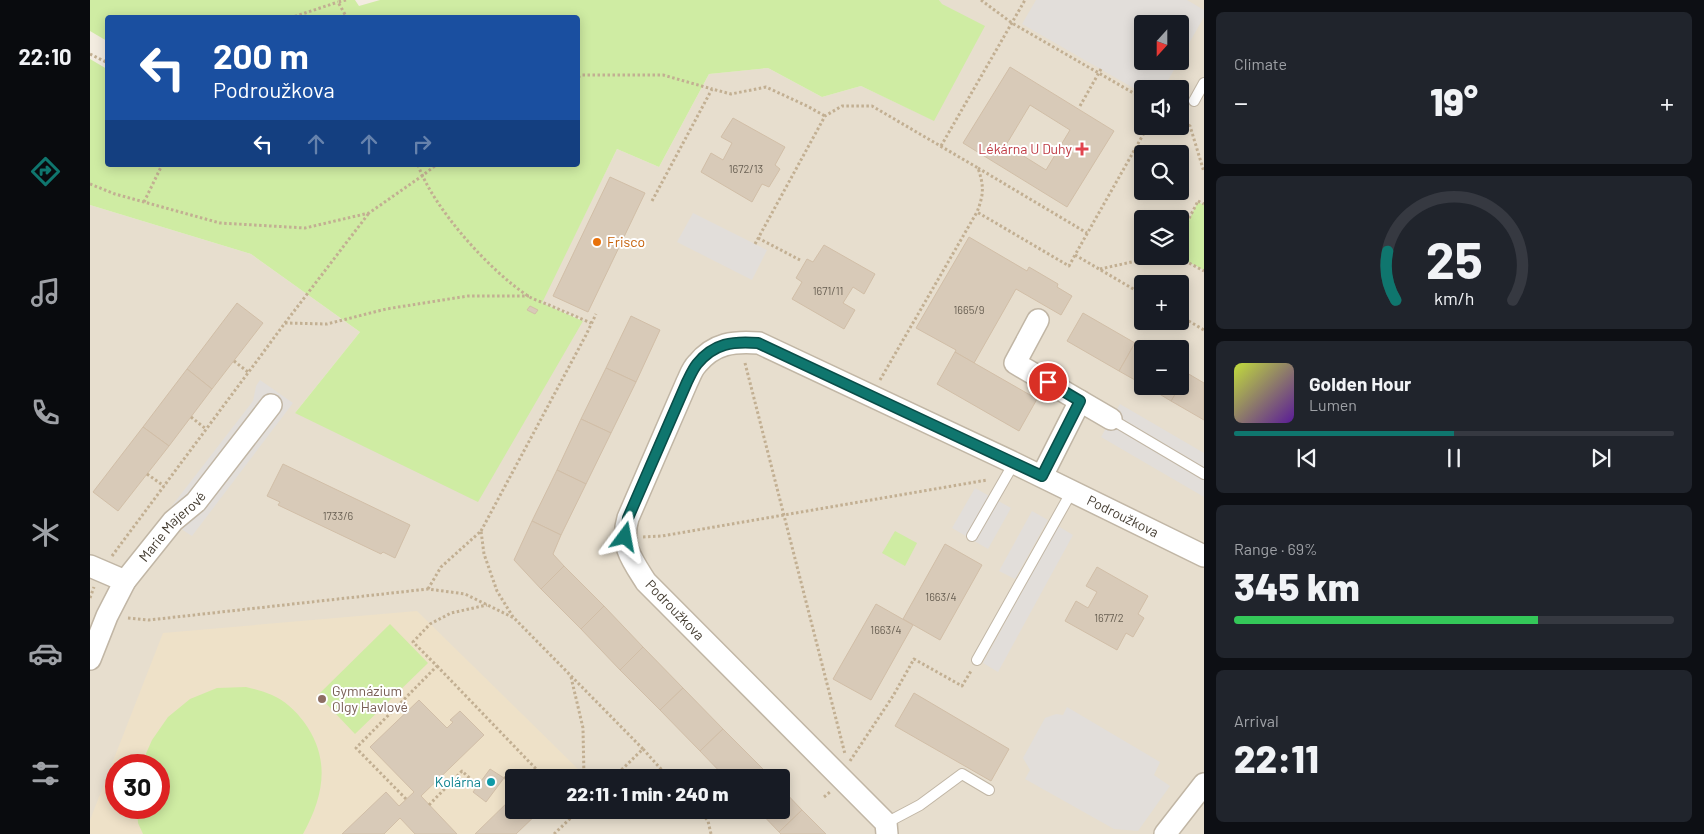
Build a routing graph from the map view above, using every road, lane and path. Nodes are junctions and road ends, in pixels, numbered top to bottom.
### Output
1 (346, 0) edge
2 (981, 0) edge
3 (1025, 0) edge
4 (338, 2) junction
5 (299, 15) edge
6 (345, 15) edge
7 (1012, 23) junction
8 (90, 54) edge
9 (105, 62) edge
10 (1100, 71) junction
11 (580, 76) edge
12 (1204, 83) edge
13 (712, 89) junction
14 (1134, 93) edge
15 (1194, 101) dead end
16 (1080, 106) dead end
17 (825, 116) junction
18 (1189, 125) edge
19 (1143, 135) edge
20 (941, 146) junction
21 (161, 167) edge
22 (419, 167) edge
23 (433, 167) edge
24 (978, 168) junction
25 (1204, 172) edge
26 (422, 176) junction
27 (90, 184) edge
28 (652, 200) dead end
29 (144, 202) junction
30 (1204, 204) edge
31 (369, 212) junction
32 (977, 212) junction
33 (1189, 219) edge
34 (1088, 233) junction
35 (758, 238) junction
36 (755, 244) dead end
37 (1075, 255) junction
38 (800, 260) dead end
39 (1134, 261) edge
40 (1189, 263) edge
41 (1099, 269) junction
42 (1204, 271) edge
43 (1134, 289) edge
44 (529, 296) junction
45 (596, 314) dead end
46 (1038, 320) dead end
47 (1189, 321) edge
48 (285, 323) junction
49 (591, 323) junction
50 (1204, 330) edge
51 (744, 359) dead end
52 (234, 361) dead end
53 (248, 372) junction
54 (871, 396) junction
55 (1080, 401) junction
56 (271, 405) dead end
57 (191, 417) dead end
58 (1112, 419) joint
59 (206, 429) junction
60 (1014, 463) junction
61 (147, 474) dead end
62 (1204, 474) edge
63 (1042, 476) junction
64 (993, 479) dead end
65 (164, 486) junction
66 (1072, 491) junction
67 (784, 514) junction
68 (481, 531) junction
69 (972, 536) dead end
70 (625, 537) junction
71 (1204, 556) edge
72 (96, 568) edge
73 (125, 580) junction
74 (428, 588) junction
75 (90, 598) edge
76 (487, 605) junction
77 (107, 616) junction
78 (514, 618) junction
79 (90, 659) edge
80 (977, 660) joint
81 (437, 666) junction
82 (571, 676) junction
83 (643, 749) junction
84 (584, 769) edge
85 (622, 769) edge
86 (661, 769) edge
87 (504, 778) dead end
88 (1204, 784) edge
89 (478, 786) dead end
90 (989, 790) dead end
91 (406, 800) dead end
92 (429, 805) dead end
93 (569, 819) edge
94 (706, 819) edge
95 (887, 829) edge
96 (554, 834) edge
97 (711, 834) edge
98 (1165, 834) edge

1 - 4 path
2 - 7 path
3 - 7 path
4 - 5 path
4 - 6 path
7 - 10 path
7 - 20 path
8 - 9 path
10 - 14 path
10 - 16 path
11 - 13 path
12 - 15 lane
13 - 17 path
13 - 28 path
17 - 20 path
17 - 35 path
18 - 25 path
19 - 34 path
20 - 24 path
21 - 29 path
22 - 26 path
23 - 26 path
24 - 32 path
24 - 34 path
26 - 31 path
26 - 44 path
27 - 29 path
29 - 31 path
30 - 33 path
31 - 48 path
32 - 37 path
32 - 54 path
34 - 37 path
35 - 36 path
35 - 38 path
37 - 41 path
39 - 41 path
40 - 42 path
41 - 43 path
44 - 48 path
44 - 49 path
45 - 49 path
46 - 55 street
47 - 50 path
48 - 53 path
49 - 68 path
51 - 67 path
52 - 53 path
53 - 59 path
54 - 60 street, Podroužkova
54 - 70 street, Podroužkova
55 - 58 street
55 - 63 street
56 - 73 street, Marie Majerové
57 - 59 path
58 - 62 lane
59 - 65 path
60 - 63 street, Podroužkova
60 - 69 lane
61 - 65 path
63 - 66 street, Podroužkova
64 - 67 path
65 - 72 path
66 - 71 street, Podroužkova
66 - 80 lane
67 - 70 path
67 - 80 path
68 - 74 path
68 - 78 path
70 - 95 street, Podroužkova
72 - 73 street
72 - 75 path
73 - 77 street, Marie Majerové
74 - 76 path
74 - 77 path
76 - 78 path
76 - 81 path
77 - 79 street, Marie Majerové
78 - 82 path
81 - 87 path
81 - 91 path
82 - 83 path
82 - 84 path
83 - 85 path
83 - 86 path
88 - 98 street
89 - 92 path
90 - 95 lane, Podroužkova
93 - 96 path
94 - 97 path

